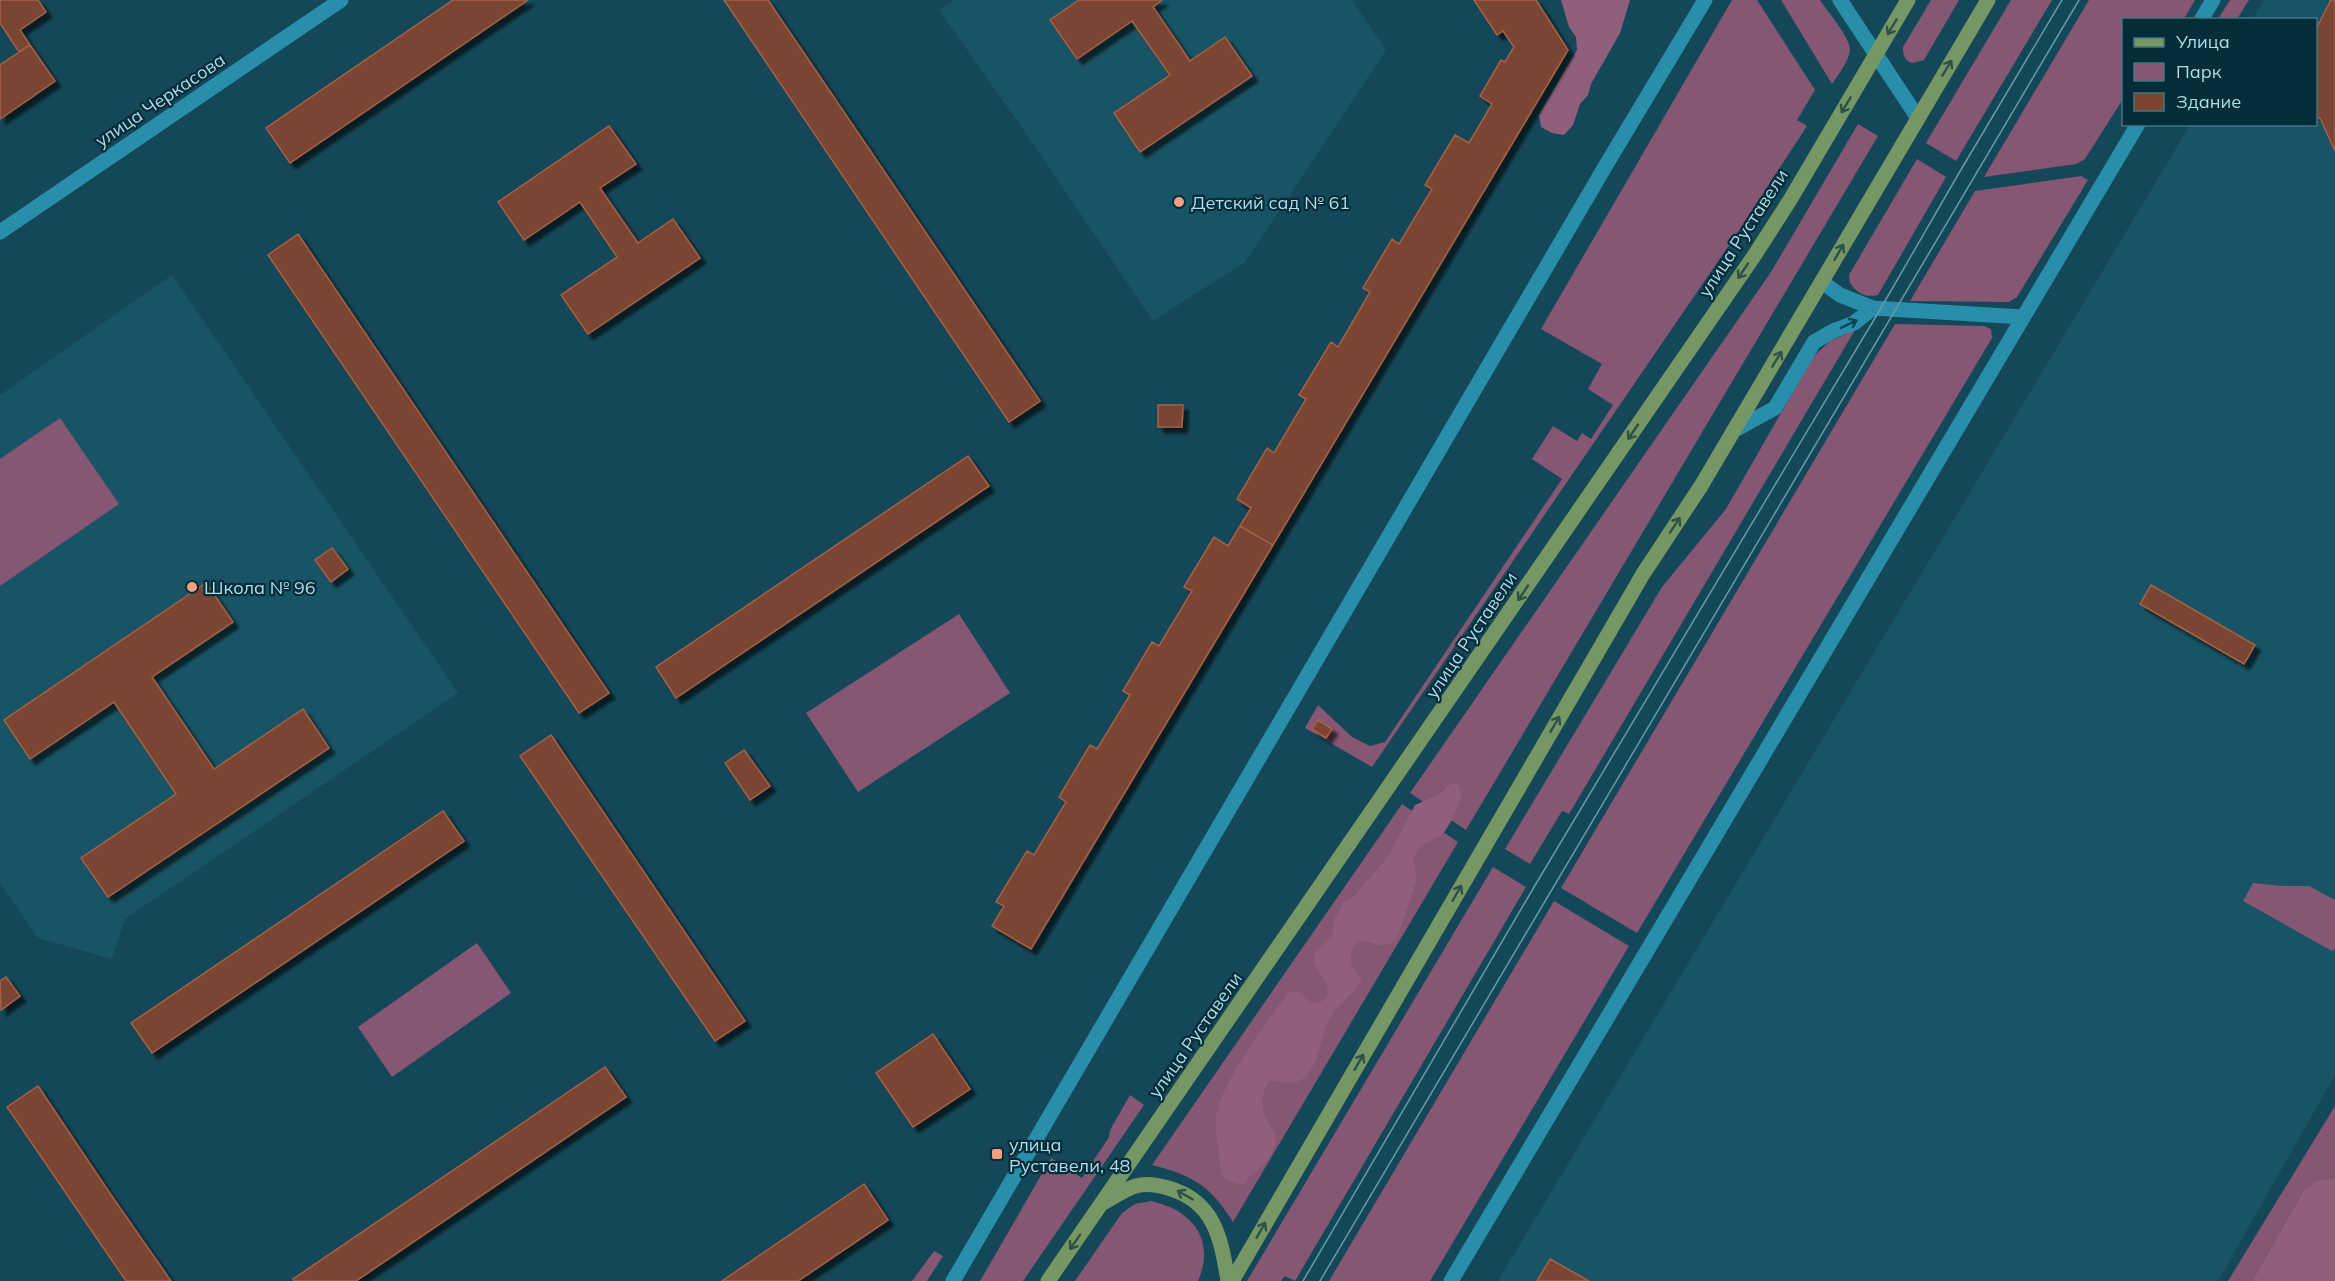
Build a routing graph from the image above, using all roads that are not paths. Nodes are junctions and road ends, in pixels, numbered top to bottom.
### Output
1 (341, 0) edge
2 (1705, 0) edge
3 (1840, 0) edge
4 (1908, 0) edge
5 (1988, 0) edge
6 (2212, 0) edge
7 (2202, 18) edge
8 (1876, 55) junction
9 (1918, 118) junction
10 (2137, 126) edge
11 (0, 232) edge
12 (1822, 282) junction
13 (1873, 308) junction
14 (2023, 317) junction
15 (1734, 431) junction
16 (1102, 1203) junction
17 (953, 1281) edge
18 (1048, 1281) edge
19 (1230, 1281) edge
20 (1451, 1281) edge

1 - 11 street, улица Черкасова
2 - 17 street
3 - 8 street
4 -> 8 main road, улица Руставели
9 -> 5 main road
6 - 7 street
8 - 9 street
8 -> 16 main road, улица Руставели
12 -> 9 main road
10 - 14 street
12 - 13 street
15 -> 12 main road
13 - 14 street
15 -> 13 street
14 - 20 street
19 -> 15 main road
16 -> 18 main road, улица Руставели
19 -> 16 main road

